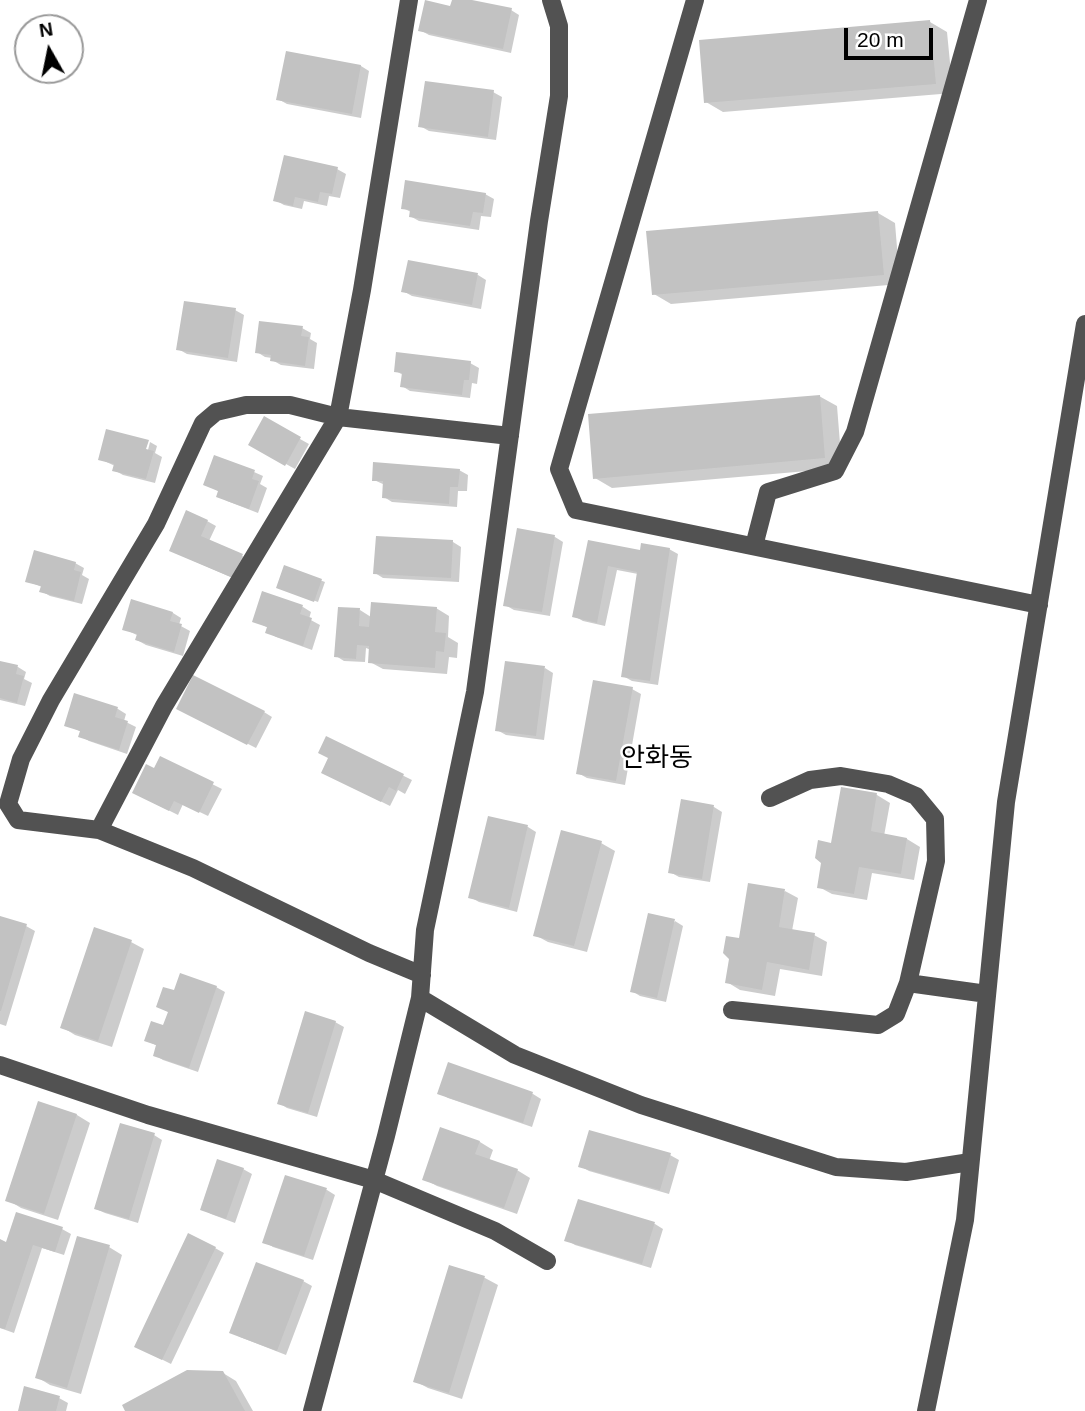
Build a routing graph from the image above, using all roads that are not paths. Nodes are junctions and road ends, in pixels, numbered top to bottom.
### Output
1 (409, 0) edge
2 (551, 0) edge
3 (695, 0) edge
4 (978, 0) edge
5 (1085, 324) edge
6 (338, 417) junction
7 (510, 436) junction
8 (754, 546) junction
9 (1039, 605) junction
10 (770, 798) dead end
11 (99, 830) junction
12 (422, 975) junction
13 (908, 982) junction
14 (987, 994) junction
15 (420, 998) junction
16 (732, 1010) dead end
17 (0, 1065) edge
18 (970, 1162) junction
19 (374, 1180) junction
20 (547, 1261) dead end
21 (312, 1411) edge
22 (926, 1411) edge

1 - 6 street
2 - 7 street
3 - 8 street
4 - 8 street
5 - 9 street
6 - 7 street
6 - 11 street
6 - 11 street
7 - 12 street
8 - 9 street
9 - 14 street
10 - 13 street
11 - 12 street
12 - 15 street
13 - 14 street
13 - 16 street
14 - 18 street
15 - 18 street
15 - 19 street
17 - 19 street
18 - 22 street
19 - 20 street
19 - 21 street

